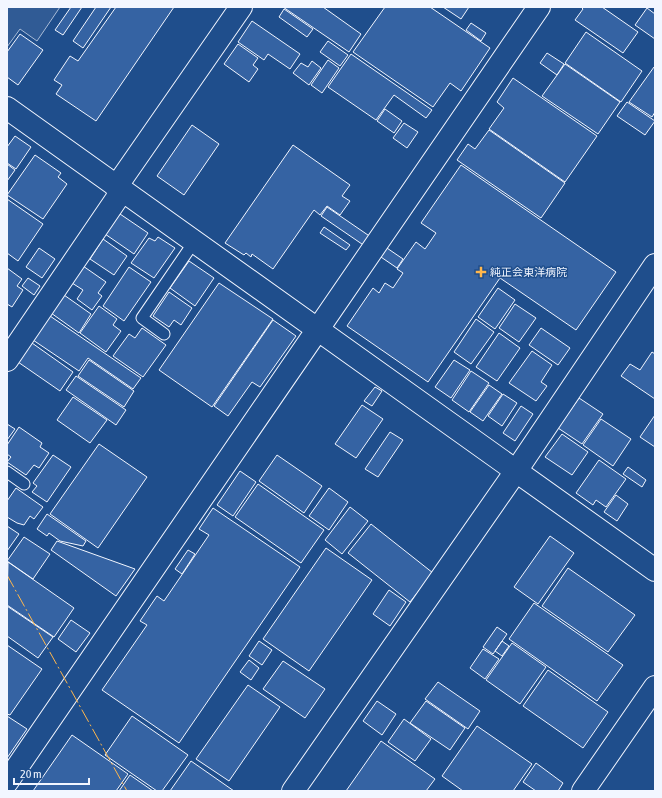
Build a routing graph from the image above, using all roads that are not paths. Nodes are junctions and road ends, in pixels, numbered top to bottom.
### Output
1 (241, 7) edge
2 (539, 7) edge
3 (7, 108) edge
4 (119, 189) junction
5 (194, 242) junction
6 (655, 265) edge
7 (317, 330) junction
8 (164, 334) dead end
9 (7, 360) edge
10 (516, 471) junction
11 (7, 472) edge
12 (24, 484) dead end
13 (655, 570) edge
14 (655, 686) edge
15 (7, 782) edge
16 (293, 791) edge
17 (583, 791) edge

1 - 4 street
2 - 7 street
3 - 4 street
4 - 5 street
4 - 9 street
5 - 7 street
5 - 8 lane
6 - 10 street
7 - 10 street
7 - 15 street
10 - 13 street
10 - 16 street
11 - 12 lane
14 - 17 street

